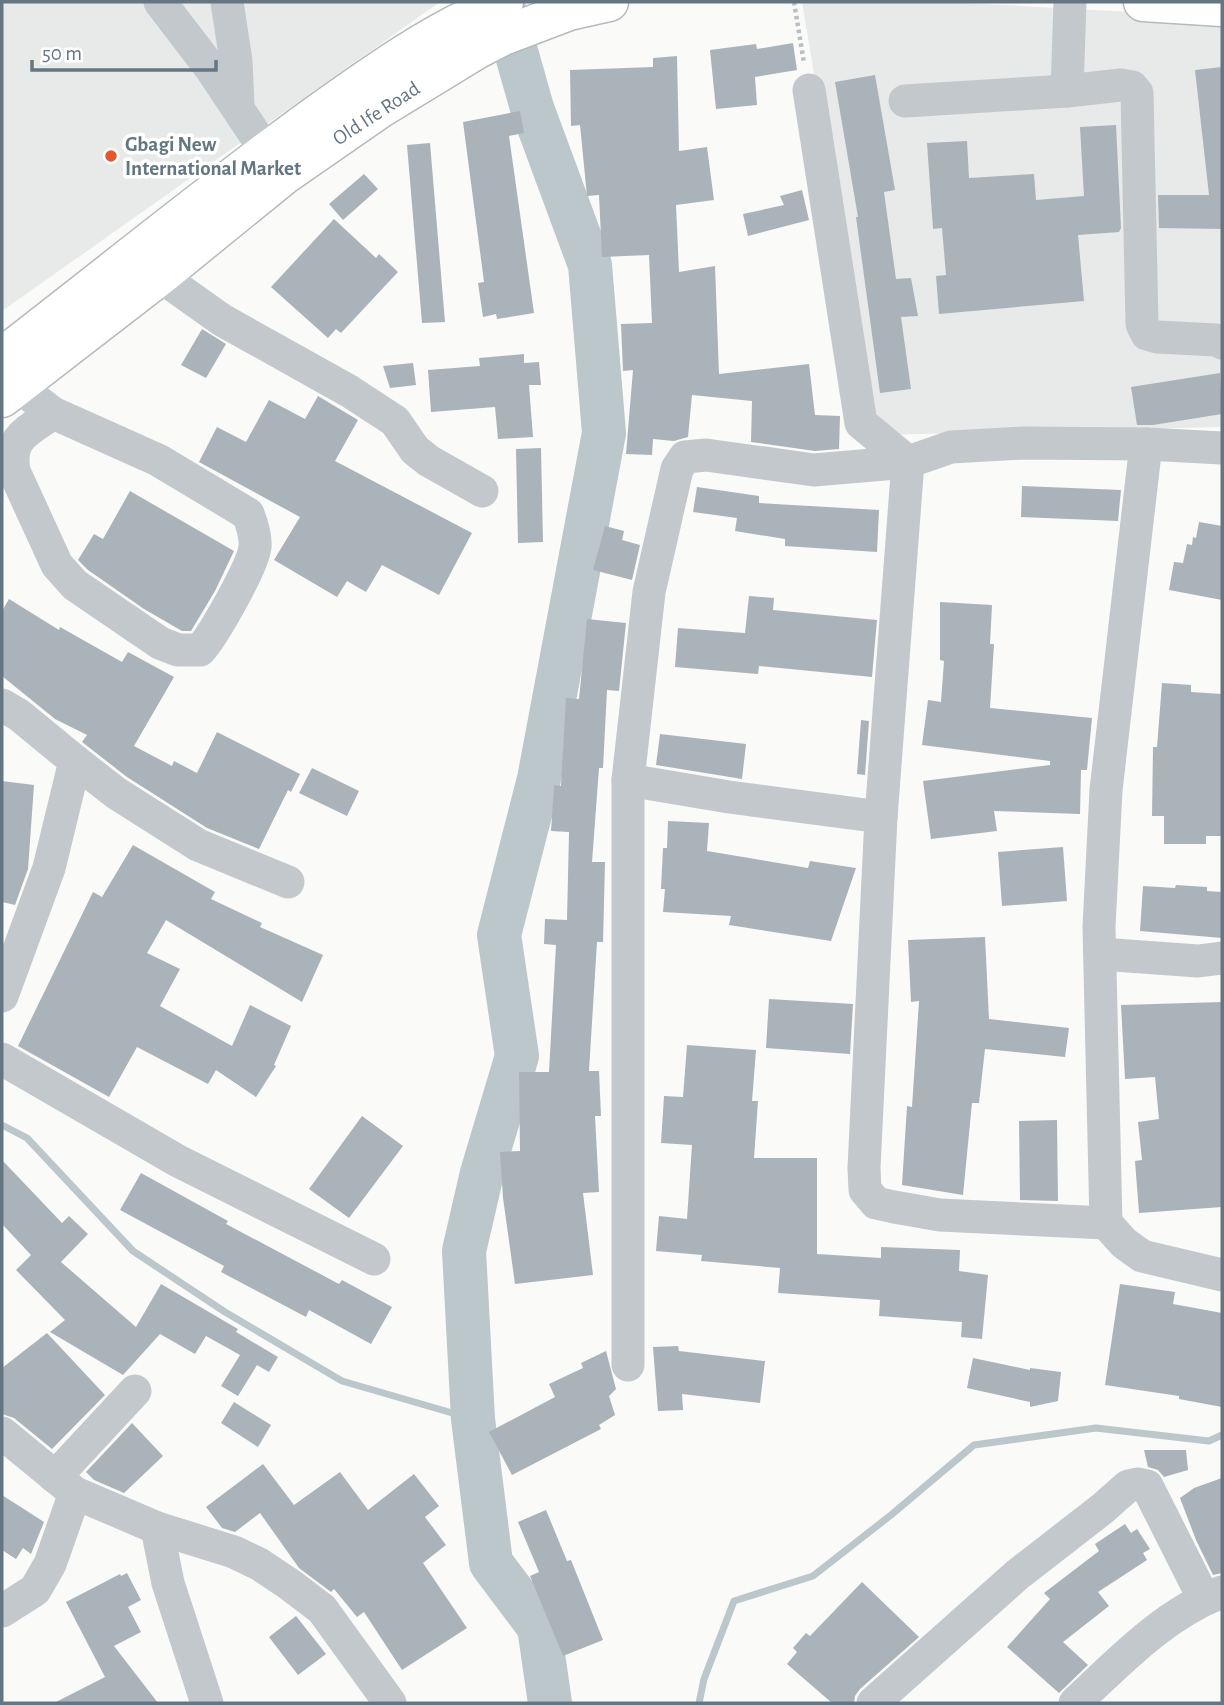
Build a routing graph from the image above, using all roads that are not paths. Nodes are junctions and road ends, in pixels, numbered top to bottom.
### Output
1 (160, 2) edge
2 (227, 2) edge
3 (609, 2) edge
4 (1070, 2) edge
5 (1143, 2) edge
6 (1222, 7) edge
7 (494, 24) edge
8 (809, 90) road end
9 (1067, 91) junction
10 (905, 101) dead end
11 (238, 106) junction
12 (266, 151) junction
13 (160, 276) junction
14 (1222, 343) edge
15 (8, 381) edge
16 (53, 413) junction
17 (1146, 444) junction
18 (1222, 448) edge
19 (908, 462) junction
20 (482, 491) dead end
21 (2, 705) edge
22 (75, 761) junction
23 (628, 780) junction
24 (881, 817) junction
25 (288, 882) dead end
26 (1100, 954) junction
27 (1222, 958) edge
28 (2, 996) edge
29 (2, 1059) edge
30 (1106, 1223) junction
31 (374, 1259) dead end
32 (1222, 1275) edge
33 (628, 1365) dead end
34 (135, 1391) dead end
35 (2, 1433) edge
36 (65, 1485) junction
37 (157, 1528) junction
38 (1213, 1595) edge
39 (2, 1611) edge
40 (207, 1703) edge
41 (390, 1703) edge
42 (873, 1703) edge
43 (1075, 1703) edge

1 - 11 street
2 - 11 street
3 - 7 main road, Old Ife Road
4 - 9 street
5 - 6 main road
7 - 12 main road, Old Ife Road
7 - 13 main road, Old Ife Road
8 - 19 street
9 - 10 street
9 - 14 street
11 - 12 street
12 - 15 main road, Old Ife Road
13 - 15 main road, Old Ife Road
13 - 20 street
15 - 16 street
16 - 16 street
17 - 18 street
17 - 19 street
17 - 26 street
19 - 23 street
19 - 24 street
21 - 22 street
22 - 25 street
22 - 28 street
23 - 24 street
23 - 33 street
24 - 30 street
26 - 27 street
26 - 30 street
29 - 31 street
30 - 32 street
34 - 36 street
35 - 36 street
36 - 37 street
36 - 39 street
37 - 40 street
37 - 41 street
38 - 42 street
38 - 43 street

